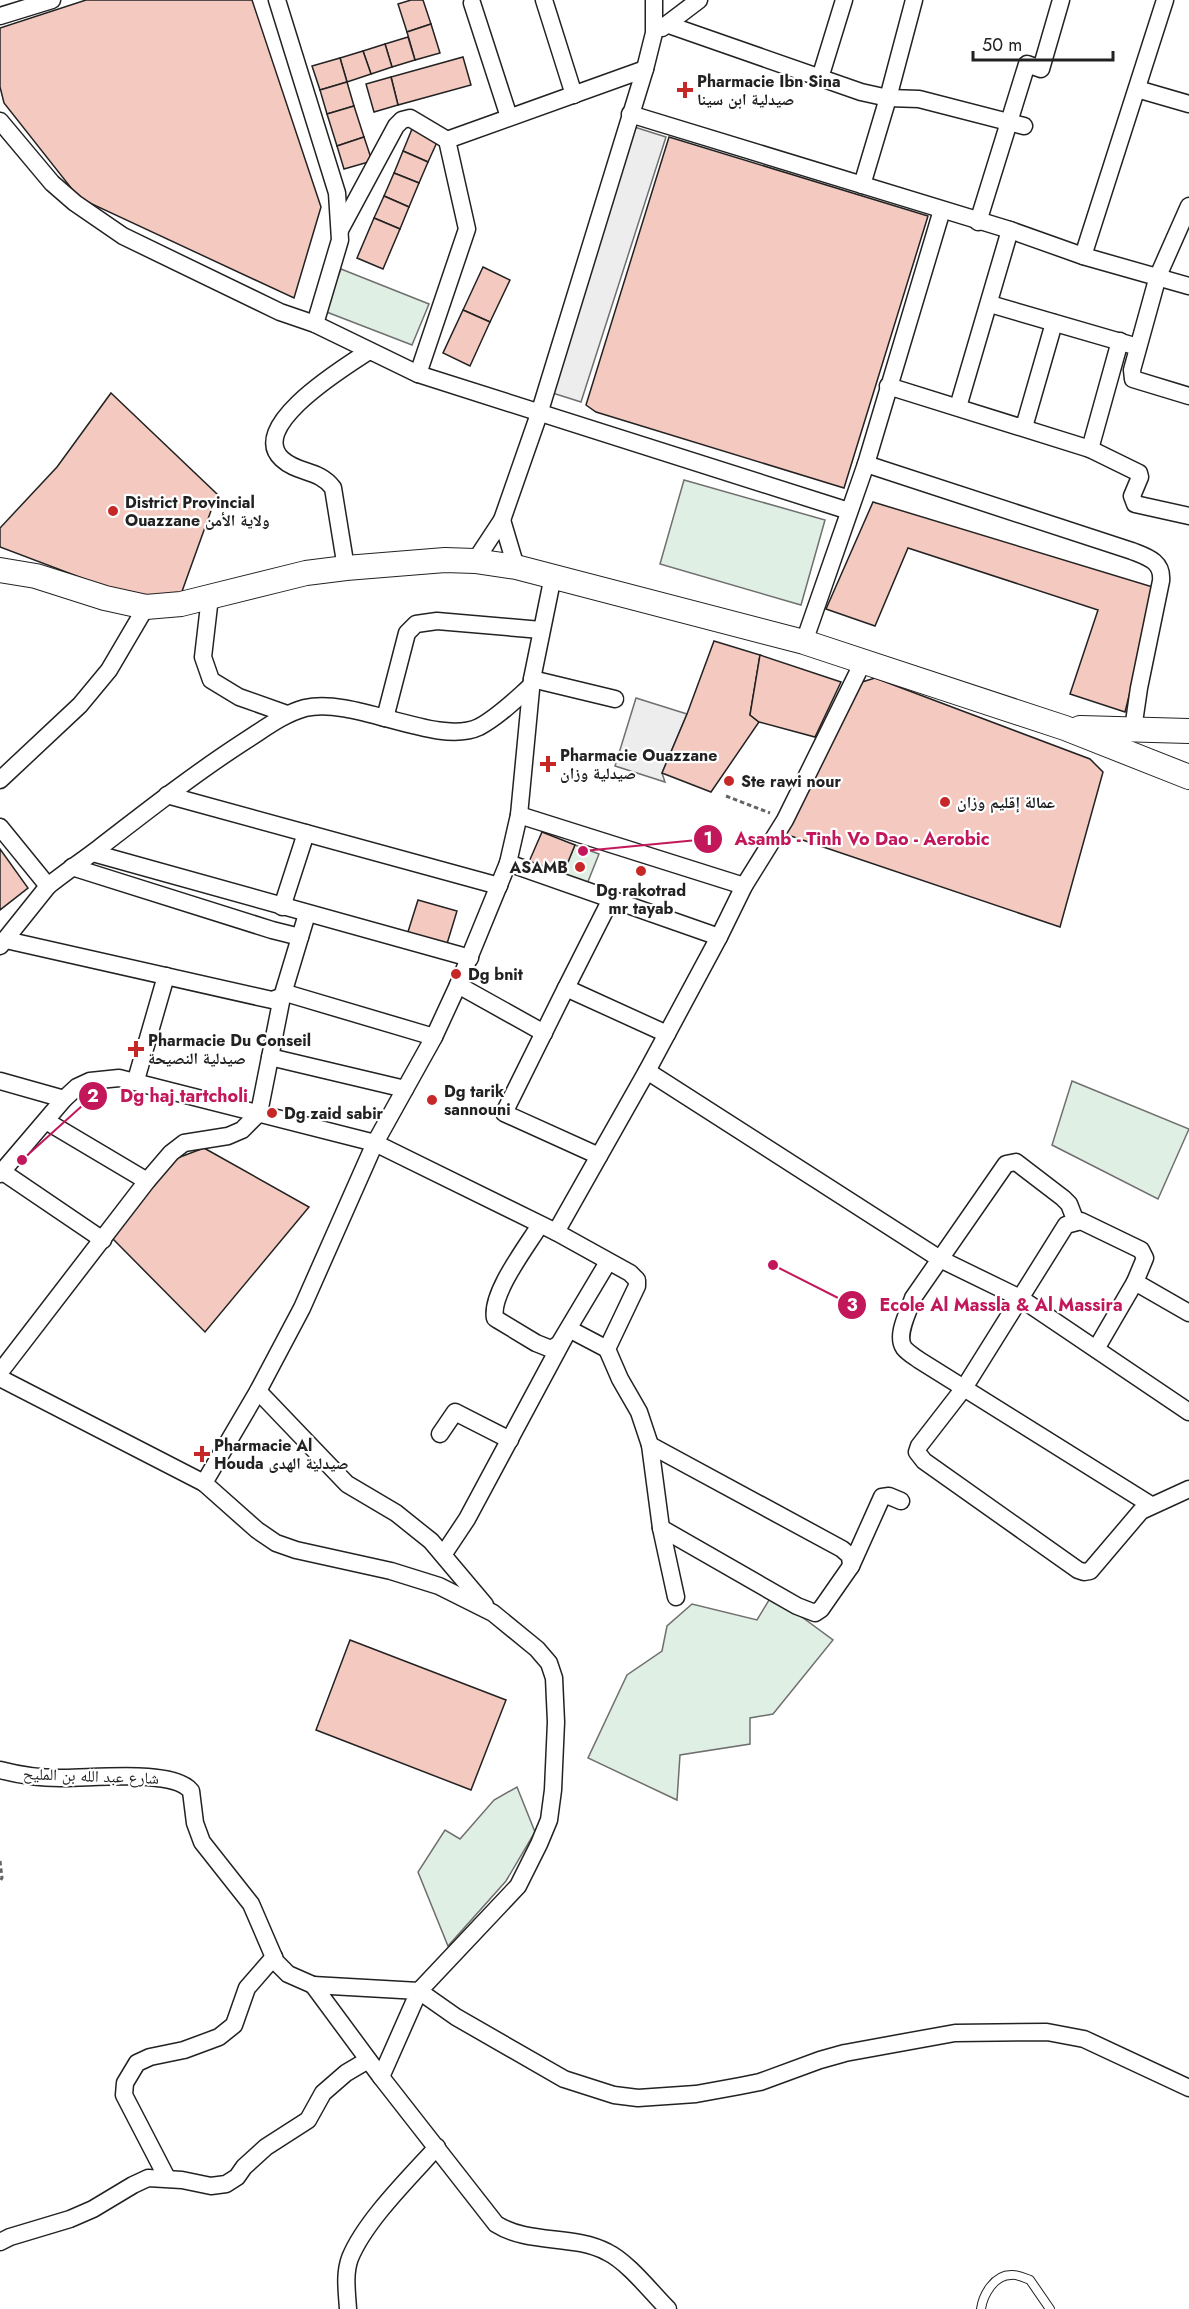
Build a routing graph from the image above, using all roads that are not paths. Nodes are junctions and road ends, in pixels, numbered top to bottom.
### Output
1 (52, 0) edge
2 (277, 0) edge
3 (544, 0) edge
4 (654, 0) edge
5 (699, 0) edge
6 (844, 0) edge
7 (914, 0) edge
8 (1061, 0) edge
9 (1165, 0) edge
10 (472, 3) dead end
11 (0, 16) edge
12 (661, 29) junction
13 (645, 69) junction
14 (820, 78) junction
15 (1137, 89) junction
16 (574, 95) junction
17 (888, 98) junction
18 (1189, 105) edge
19 (630, 114) junction
20 (510, 117) junction
21 (0, 121) edge
22 (1017, 124) junction
23 (447, 140) junction
24 (862, 185) junction
25 (1189, 206) edge
26 (942, 210) junction
27 (978, 222) junction
28 (1010, 230) junction
29 (340, 231) junction
30 (1083, 256) junction
31 (1158, 276) junction
32 (1189, 286) edge
33 (990, 304) junction
34 (1054, 323) junction
35 (315, 324) junction
36 (1120, 341) junction
37 (1138, 347) junction
38 (369, 351) junction
39 (418, 374) junction
40 (888, 386) junction
41 (1189, 396) edge
42 (958, 407) junction
43 (539, 414) junction
44 (1024, 427) junction
45 (1090, 449) junction
46 (866, 464) junction
47 (849, 511) junction
48 (1189, 516) edge
49 (502, 520) junction
50 (0, 558) edge
51 (476, 561) junction
52 (516, 567) junction
53 (346, 568) junction
54 (0, 570) edge
55 (36, 576) junction
56 (553, 576) junction
57 (210, 597) junction
58 (146, 607) junction
59 (541, 630) junction
60 (804, 642) junction
61 (863, 662) junction
62 (532, 682) junction
63 (615, 699) dead end
64 (287, 714) junction
65 (386, 718) junction
66 (1065, 728) junction
67 (1133, 729) junction
68 (1189, 731) edge
69 (1189, 777) edge
70 (0, 780) edge
71 (167, 795) junction
72 (519, 815) junction
73 (0, 827) edge
74 (306, 833) junction
75 (93, 853) junction
76 (508, 863) junction
77 (72, 867) junction
78 (48, 886) junction
79 (499, 886) junction
80 (744, 886) junction
81 (611, 899) junction
82 (282, 907) junction
83 (307, 914) junction
84 (300, 937) junction
85 (719, 938) junction
86 (3, 943) edge
87 (470, 958) junction
88 (166, 976) junction
89 (458, 985) junction
90 (566, 988) junction
91 (282, 997) junction
92 (544, 1033) junction
93 (667, 1034) junction
94 (434, 1037) junction
95 (270, 1057) junction
96 (647, 1071) junction
97 (136, 1080) junction
98 (0, 1081) edge
99 (405, 1089) junction
100 (64, 1099) junction
101 (259, 1113) junction
102 (46, 1121) junction
103 (375, 1143) junction
104 (599, 1156) junction
105 (1, 1172) edge
106 (147, 1180) junction
107 (1076, 1222) junction
108 (540, 1226) junction
109 (556, 1232) junction
110 (103, 1240) junction
111 (940, 1259) junction
112 (608, 1262) junction
113 (1135, 1282) junction
114 (1020, 1298) junction
115 (1189, 1313) edge
116 (569, 1329) junction
117 (607, 1349) junction
118 (1096, 1349) junction
119 (0, 1372) edge
120 (0, 1378) edge
121 (964, 1388) junction
122 (258, 1391) junction
123 (1189, 1412) edge
124 (440, 1434) dead end
125 (510, 1440) junction
126 (650, 1445) junction
127 (204, 1483) junction
128 (1189, 1489) edge
129 (901, 1501) dead end
130 (1151, 1505) junction
131 (661, 1528) junction
132 (443, 1555) junction
133 (851, 1566) junction
134 (676, 1597) dead end
135 (493, 1613) junction
136 (0, 1770) edge
137 (274, 1957) junction
138 (313, 1985) junction
139 (419, 1991) junction
140 (368, 2060) junction
141 (381, 2078) junction
142 (1189, 2088) edge
143 (437, 2147) junction
144 (167, 2178) junction
145 (0, 2242) edge
146 (348, 2309) edge
147 (668, 2309) edge
148 (981, 2309) edge
149 (1050, 2309) edge

1 - 11 street
2 - 29 street
3 - 16 street
4 - 12 street
5 - 12 street
6 - 14 street
7 - 17 street
8 - 22 street
9 - 15 street
10 - 20 street
12 - 13 street
12 - 14 street
13 - 16 street
13 - 19 street
14 - 17 street
15 - 18 street
15 - 30 street
16 - 20 street
17 - 22 street
17 - 24 street
19 - 24 street
19 - 43 street
20 - 23 street
21 - 35 street
22 - 27 street
23 - 29 street
23 - 39 street
24 - 26 street
25 - 31 street
26 - 27 street
26 - 40 street
27 - 28 street
28 - 30 street
28 - 33 street
29 - 35 street
30 - 31 street
31 - 32 street
31 - 37 street
33 - 34 street
33 - 42 street
34 - 36 street
34 - 44 street
35 - 38 street
36 - 37 street
36 - 45 street
37 - 41 street
38 - 39 street
38 - 53 street
39 - 43 street
40 - 42 street
40 - 46 street
42 - 44 street
43 - 47 street
43 - 49 street
44 - 45 street
45 - 48 street
46 - 47 street
46 - 67 street
47 - 60 street
49 - 51 street
49 - 52 street
50 - 55 main road
51 - 52 main road
51 - 53 main road
52 - 56 main road
53 - 57 main road
54 - 55 main road
55 - 58 main road
56 - 59 street
56 - 60 main road
57 - 58 main road
57 - 64 street
58 - 70 street
59 - 62 street
59 - 65 street
60 - 61 main road
61 - 66 main road
61 - 80 street
62 - 63 street
62 - 65 street
62 - 72 street
64 - 65 street
64 - 71 street
66 - 67 main road
66 - 69 main road
67 - 68 main road
71 - 74 street
71 - 75 street
72 - 76 street
72 - 80 street
73 - 78 street
74 - 79 street
74 - 82 street
75 - 77 street
75 - 82 street
76 - 79 street
76 - 81 street
77 - 78 street
77 - 84 street
78 - 86 street
79 - 87 street
80 - 85 street
81 - 85 street
81 - 90 street
82 - 83 street
83 - 84 street
83 - 87 street
84 - 91 street
85 - 93 street
86 - 88 street
87 - 89 street
88 - 91 street
88 - 97 street
89 - 92 street
89 - 94 street
90 - 92 street
90 - 93 street
91 - 94 street
91 - 95 street
92 - 104 street
93 - 96 street
94 - 99 street
95 - 99 street
95 - 101 street
96 - 104 street
96 - 111 street
97 - 100 street
97 - 101 street
98 - 100 street
99 - 103 street
100 - 102 street
101 - 103 street
101 - 106 street
102 - 105 street
102 - 106 street
103 - 108 street
103 - 122 street
104 - 109 street
105 - 110 street
106 - 110 street
107 - 111 street
107 - 113 street
107 - 114 street
108 - 109 street
108 - 116 street
109 - 112 street
110 - 119 street
111 - 114 street
111 - 121 street
112 - 116 street
112 - 117 street
113 - 115 street
113 - 118 street
114 - 118 street
114 - 121 street
116 - 117 street
116 - 125 street
117 - 126 street
118 - 123 street
120 - 127 street
121 - 130 street
121 - 130 street
122 - 127 street
122 - 132 street
124 - 125 street
125 - 132 street
126 - 131 street
126 - 133 street
127 - 135 street
128 - 130 street
129 - 133 street
131 - 133 street
131 - 134 street
132 - 135 street
135 - 139 street
136 - 137 street, شارع عبد الله بن المليح
137 - 138 street, شارع عبد الله بن المليح
137 - 144 street
138 - 139 street
138 - 140 street
139 - 141 street
139 - 142 street
140 - 141 street
140 - 144 street
141 - 143 street
143 - 146 street
143 - 147 street
144 - 145 street
148 - 149 lane

